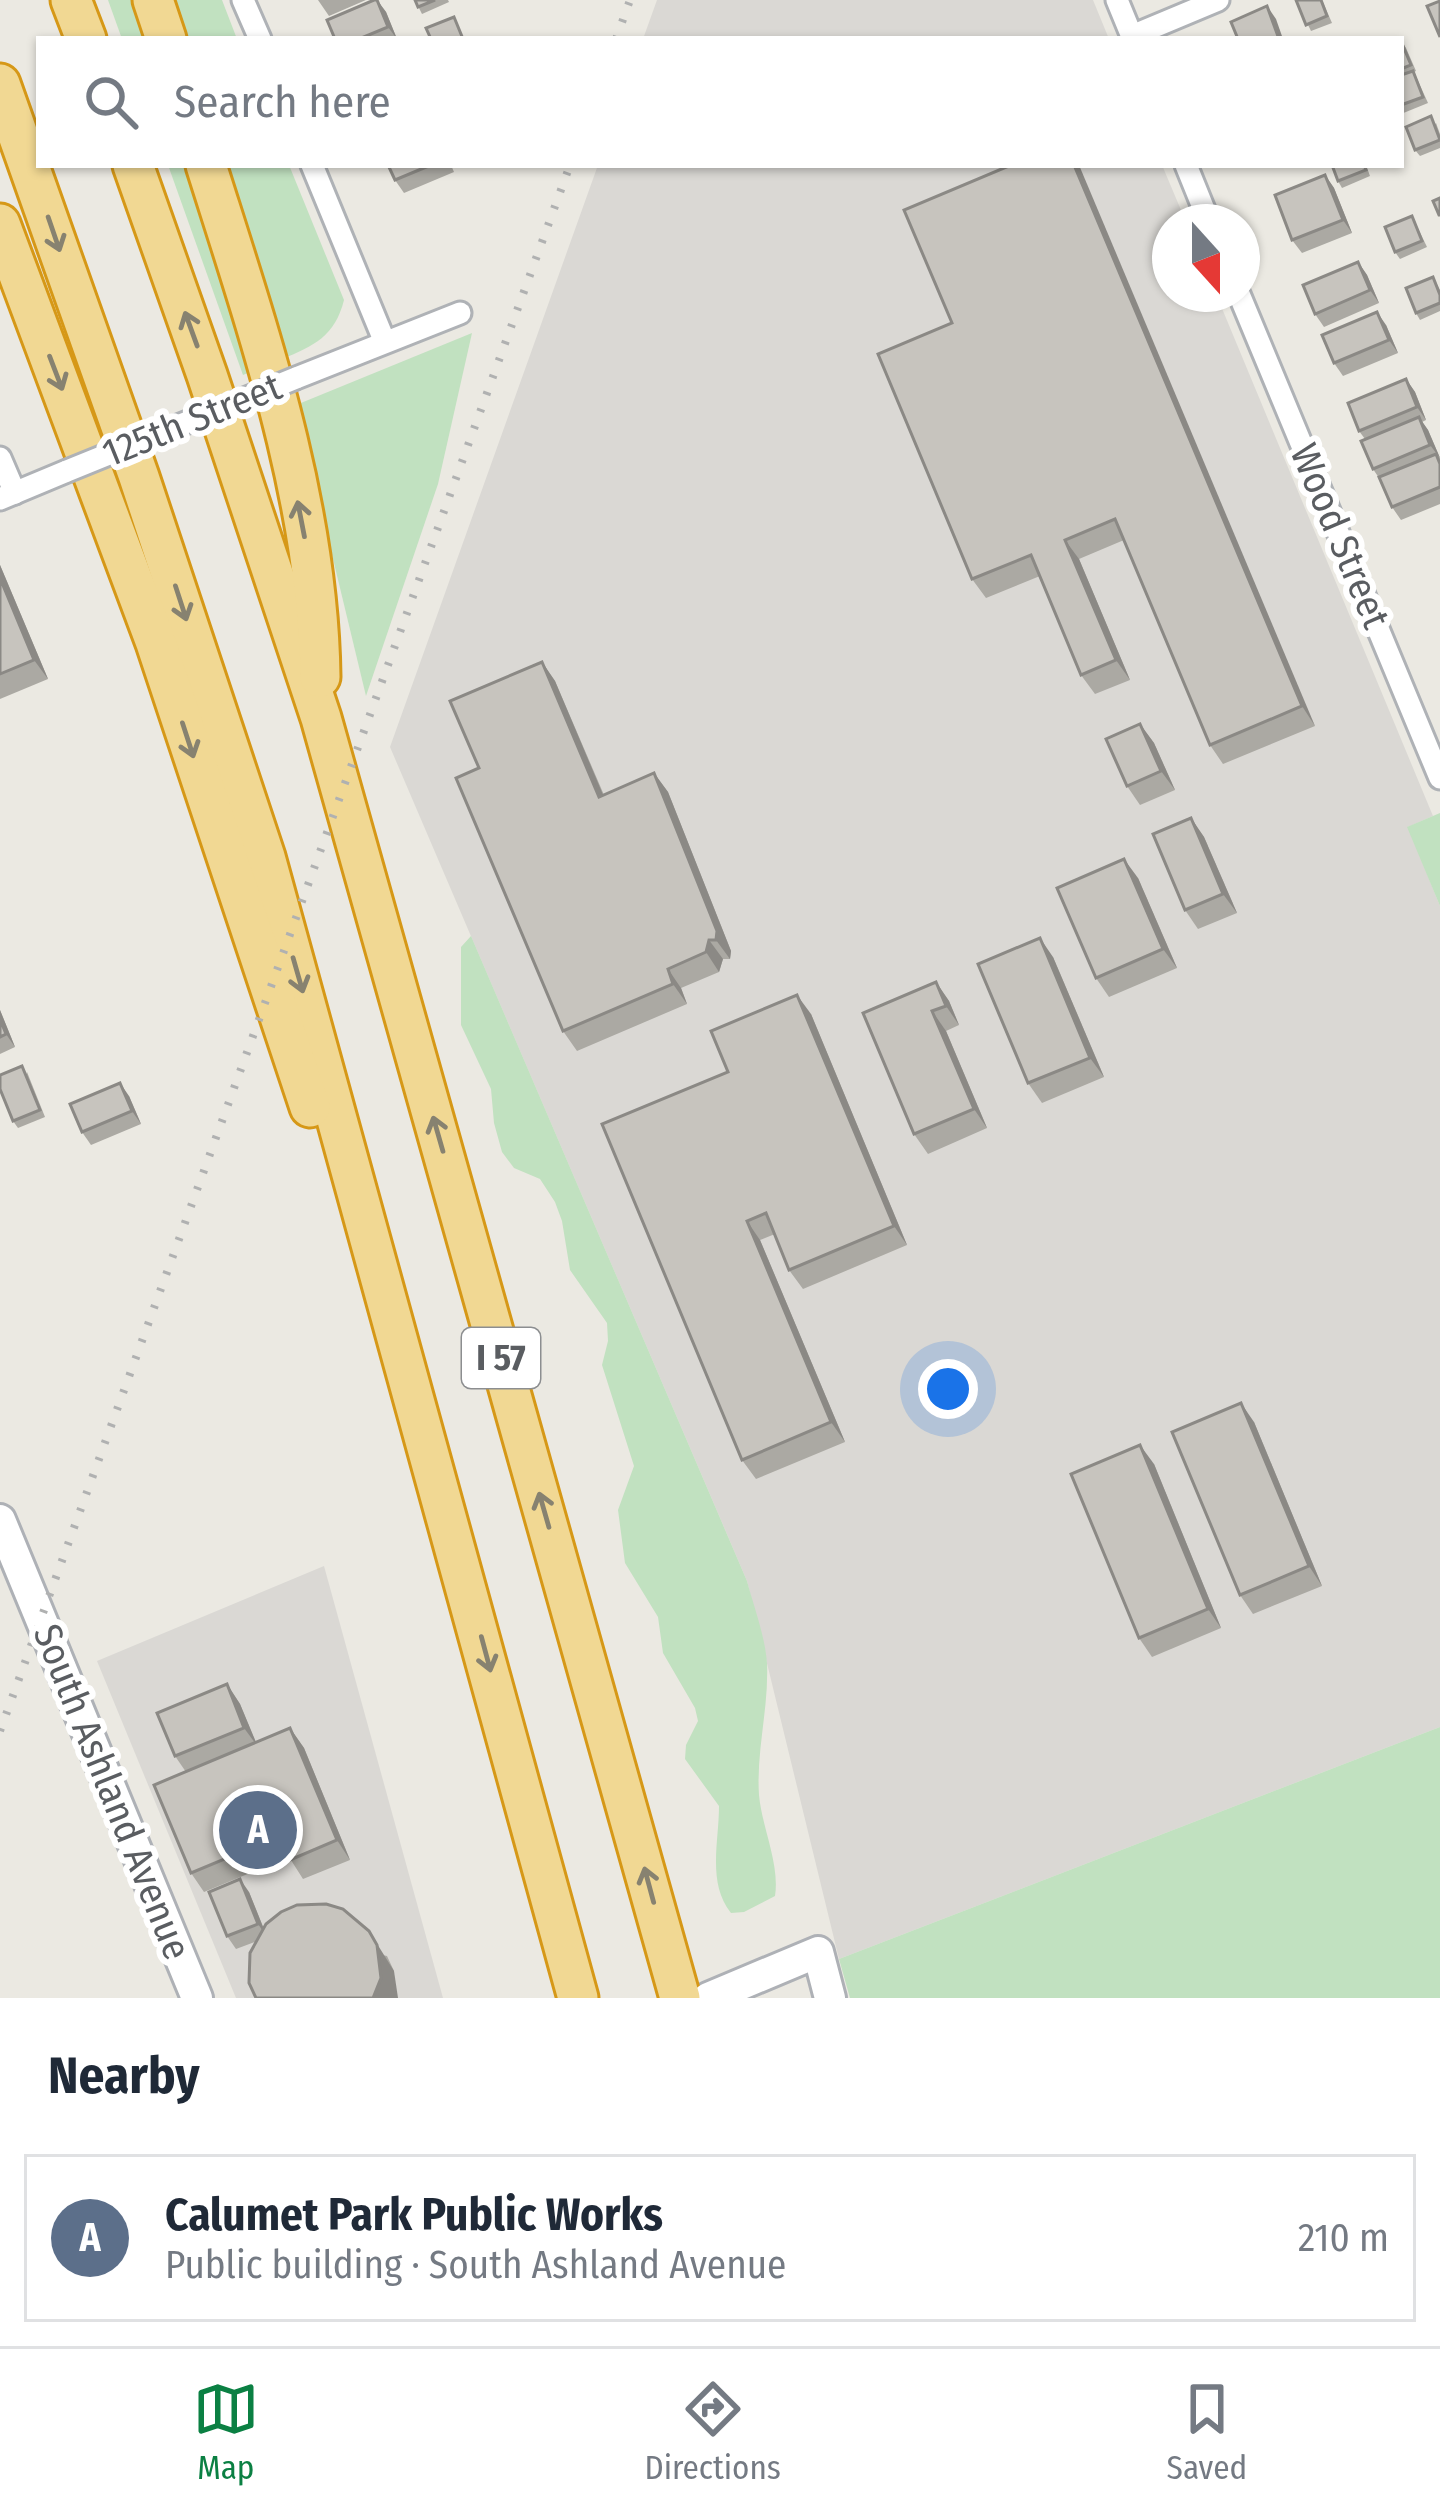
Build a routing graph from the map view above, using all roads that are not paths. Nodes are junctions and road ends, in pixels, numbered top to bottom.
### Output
1 (71, 0) edge
2 (153, 0) edge
3 (244, 0) edge
4 (1117, 0) edge
5 (1219, 0) edge
6 (85, 36) edge
7 (165, 36) edge
8 (259, 36) edge
9 (1133, 36) edge
10 (1135, 36) edge
11 (0, 84) edge
12 (134, 168) edge
13 (207, 168) edge
14 (313, 168) edge
15 (1187, 168) edge
16 (1202, 204) edge
17 (0, 224) edge
18 (1246, 312) edge
19 (460, 313) dead end
20 (384, 340) junction
21 (0, 458) edge
22 (7, 496) edge
23 (320, 718) junction
24 (1440, 778) edge
25 (400, 1338) junction
26 (0, 1520) edge
27 (197, 1998) edge
28 (578, 1998) edge
29 (680, 1998) edge
30 (708, 1998) edge
31 (830, 1998) edge

1 - 6 highway
2 - 7 highway
3 - 8 street
4 - 9 street
5 - 10 street
11 -> 25 highway, I 57
23 -> 12 highway, I 57
23 -> 13 highway
14 - 20 street
15 - 16 street
17 -> 25 highway
18 - 24 street, Wood Street
19 - 20 street, 125th Street
20 - 22 street, 125th Street, bridge
21 - 22 street
29 -> 23 highway, I 57
25 -> 28 highway, I 57
26 - 27 main road, South Ashland Avenue
30 - 31 main road

